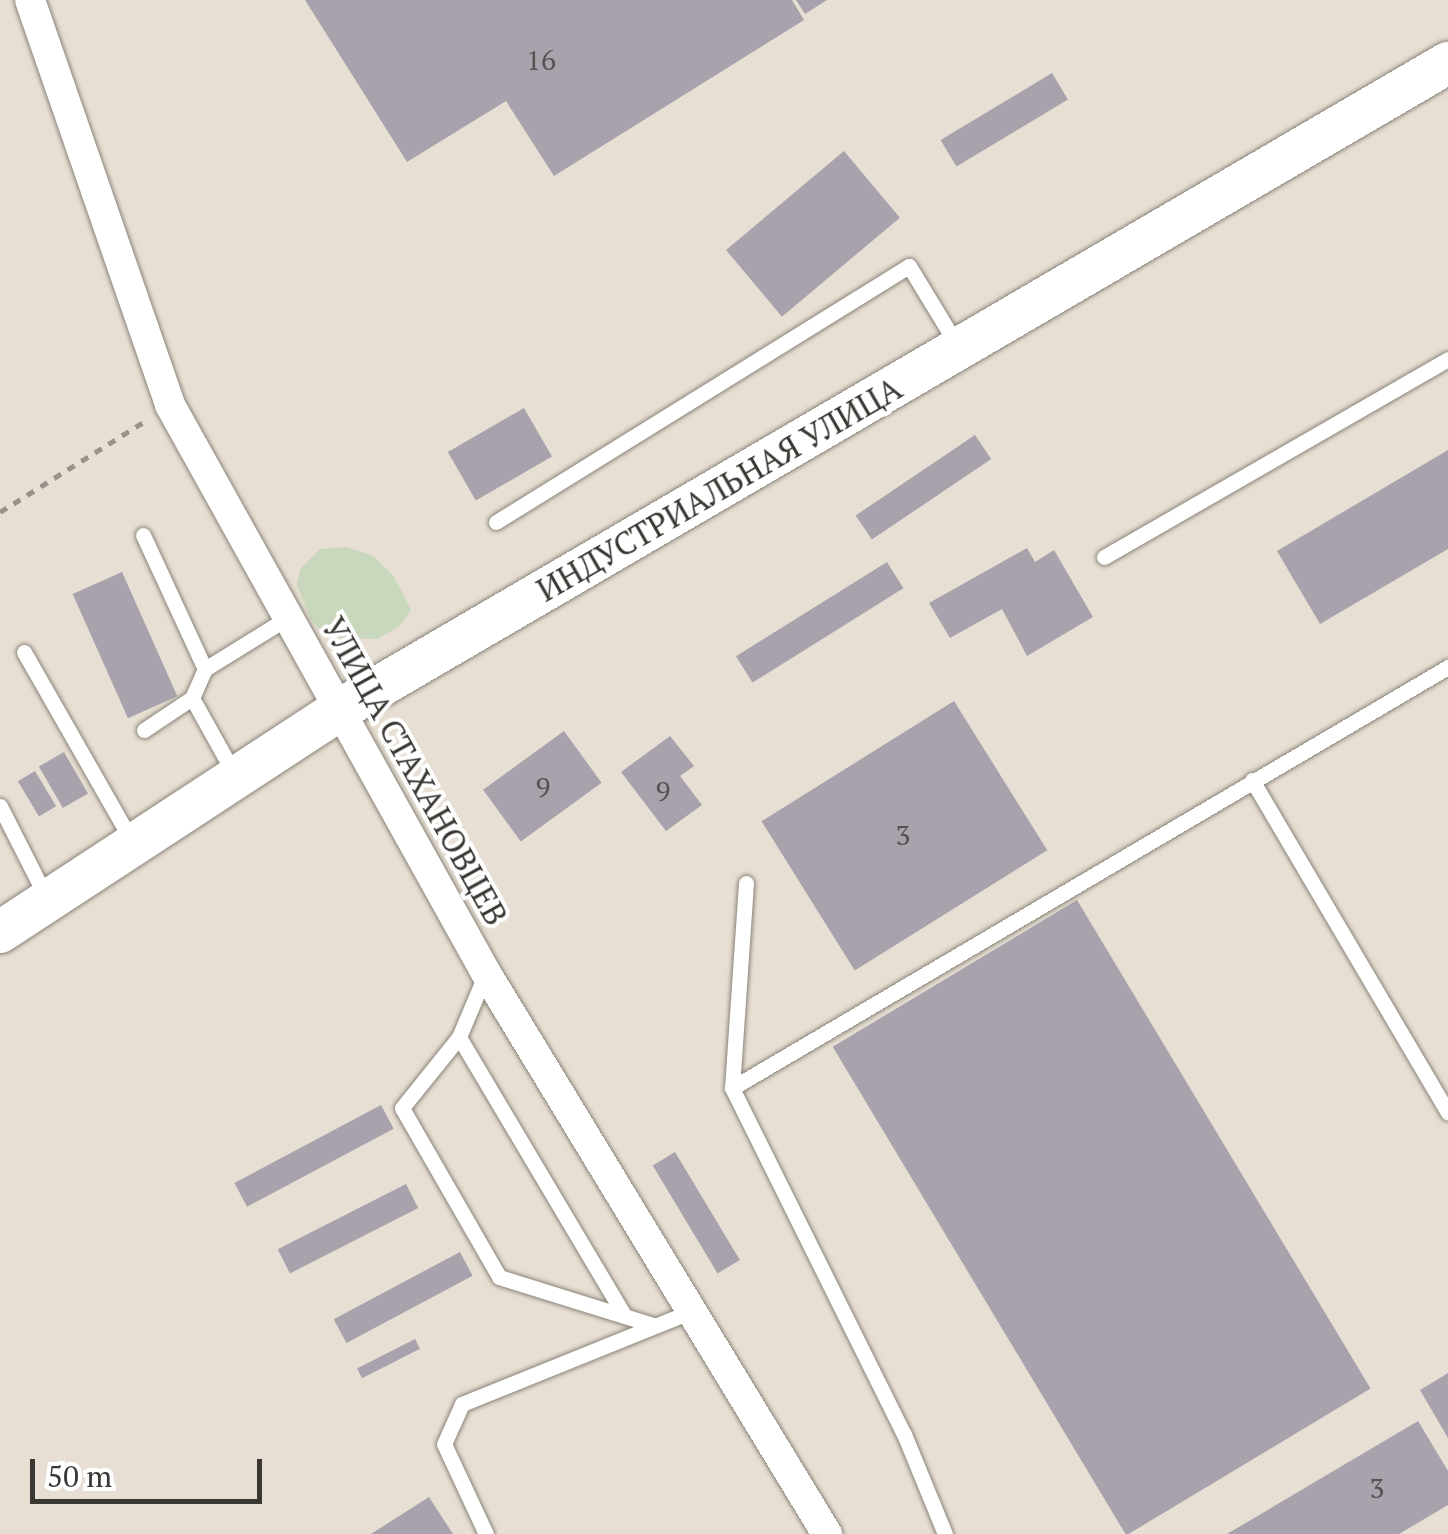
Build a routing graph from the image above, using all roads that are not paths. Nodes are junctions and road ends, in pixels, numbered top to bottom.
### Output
1 (30, 0) edge
2 (1448, 63) edge
3 (959, 349) junction
4 (1448, 360) edge
5 (496, 522) dead end
6 (143, 536) dead end
7 (1104, 557) dead end
8 (290, 617) junction
9 (24, 652) dead end
10 (1448, 668) edge
11 (205, 669) junction
12 (192, 698) junction
13 (342, 709) junction
14 (144, 730) dead end
15 (236, 778) junction
16 (1252, 780) junction
17 (0, 806) edge
18 (134, 844) junction
19 (746, 883) dead end
20 (48, 900) junction
21 (0, 932) edge
22 (486, 973) junction
23 (459, 1038) junction
24 (732, 1088) junction
25 (1448, 1113) edge
26 (692, 1310) junction
27 (624, 1315) junction
28 (653, 1325) junction
29 (486, 1534) edge
30 (827, 1534) edge
31 (945, 1534) edge

1 - 8 street, УЛИЦА СТАХАНОВЦЕВ
2 - 3 main road, ИНДУСТРИАЛЬНАЯ УЛИЦА
3 - 5 lane
3 - 13 main road, ИНДУСТРИАЛЬНАЯ УЛИЦА
4 - 7 lane
6 - 11 lane
8 - 11 lane
8 - 13 street, УЛИЦА СТАХАНОВЦЕВ
9 - 18 lane
10 - 16 lane
11 - 12 lane
12 - 14 lane
12 - 15 lane
13 - 15 main road, ИНДУСТРИАЛЬНАЯ УЛИЦА
13 - 22 street, УЛИЦА СТАХАНОВЦЕВ
15 - 18 main road, ИНДУСТРИАЛЬНАЯ УЛИЦА
16 - 24 lane
16 - 25 lane
17 - 20 lane
18 - 20 main road, ИНДУСТРИАЛЬНАЯ УЛИЦА
19 - 24 lane
20 - 21 main road, ИНДУСТРИАЛЬНАЯ УЛИЦА
22 - 23 lane
22 - 26 street, УЛИЦА СТАХАНОВЦЕВ
23 - 27 lane
23 - 27 lane
24 - 31 lane
26 - 28 lane
26 - 30 street, УЛИЦА СТАХАНОВЦЕВ
27 - 28 lane
28 - 29 lane

